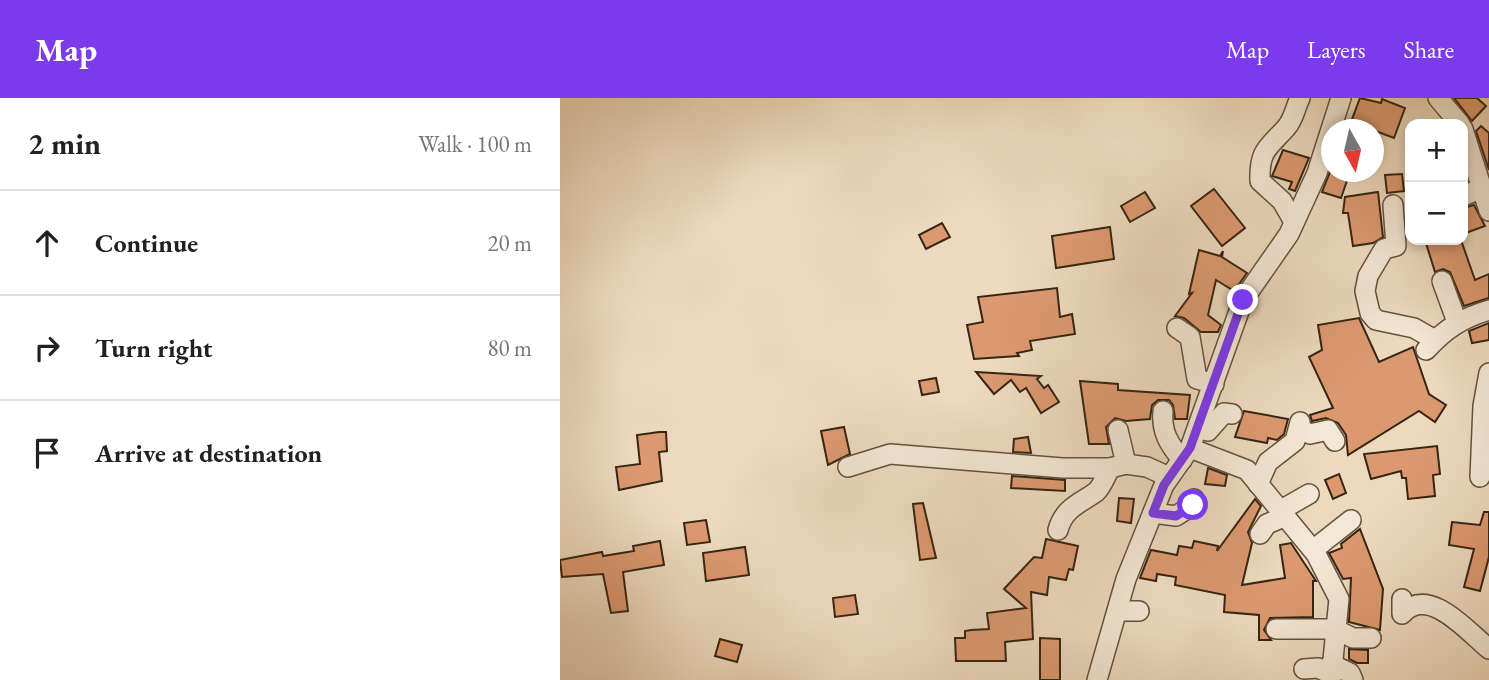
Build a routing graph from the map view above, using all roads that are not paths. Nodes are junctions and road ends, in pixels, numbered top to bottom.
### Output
1 (1300, 98) edge
2 (1341, 98) edge
3 (1437, 98) edge
4 (1455, 119) edge
5 (1468, 153) edge
6 (1478, 192) edge
7 (1393, 205) dead end
8 (1489, 211) edge
9 (1294, 222) junction
10 (1442, 281) dead end
11 (1489, 310) edge
12 (1457, 322) junction
13 (1177, 328) dead end
14 (1489, 373) edge
15 (1214, 384) junction
16 (1163, 411) dead end
17 (1232, 414) dead end
18 (1198, 429) junction
19 (1118, 430) dead end
20 (1335, 441) dead end
21 (1186, 454) junction
22 (1118, 466) junction
23 (848, 467) dead end
24 (1169, 477) junction
25 (1480, 477) dead end
26 (1258, 484) junction
27 (1309, 494) dead end
28 (1194, 499) dead end
29 (1153, 513) junction
30 (1284, 513) junction
31 (1351, 520) dead end
32 (1058, 530) dead end
33 (1260, 534) dead end
34 (1313, 550) junction
35 (1402, 599) dead end
36 (1117, 611) junction
37 (1139, 611) dead end
38 (1276, 629) dead end
39 (1335, 629) junction
40 (1371, 638) dead end
41 (1489, 649) edge
42 (1304, 669) dead end
43 (1331, 673) edge
44 (1097, 680) edge
45 (1353, 680) edge

1 - 9 street
2 - 9 street
3 - 4 street
5 - 6 street
6 - 8 street
7 - 12 street
9 - 15 street
10 - 12 street
11 - 12 street
13 - 15 street
14 - 25 street
15 - 18 street
16 - 21 street
17 - 18 street
18 - 21 street
19 - 22 street
20 - 26 street
21 - 24 street
21 - 26 street
22 - 23 street
22 - 24 street
22 - 32 street
24 - 29 street
26 - 30 street
27 - 30 street
28 - 29 street
29 - 36 street
30 - 33 street
30 - 34 street
31 - 34 street
34 - 39 street
35 - 41 street
36 - 37 street
36 - 44 street
38 - 39 street
39 - 40 street
39 - 43 street
42 - 43 street
43 - 45 street

